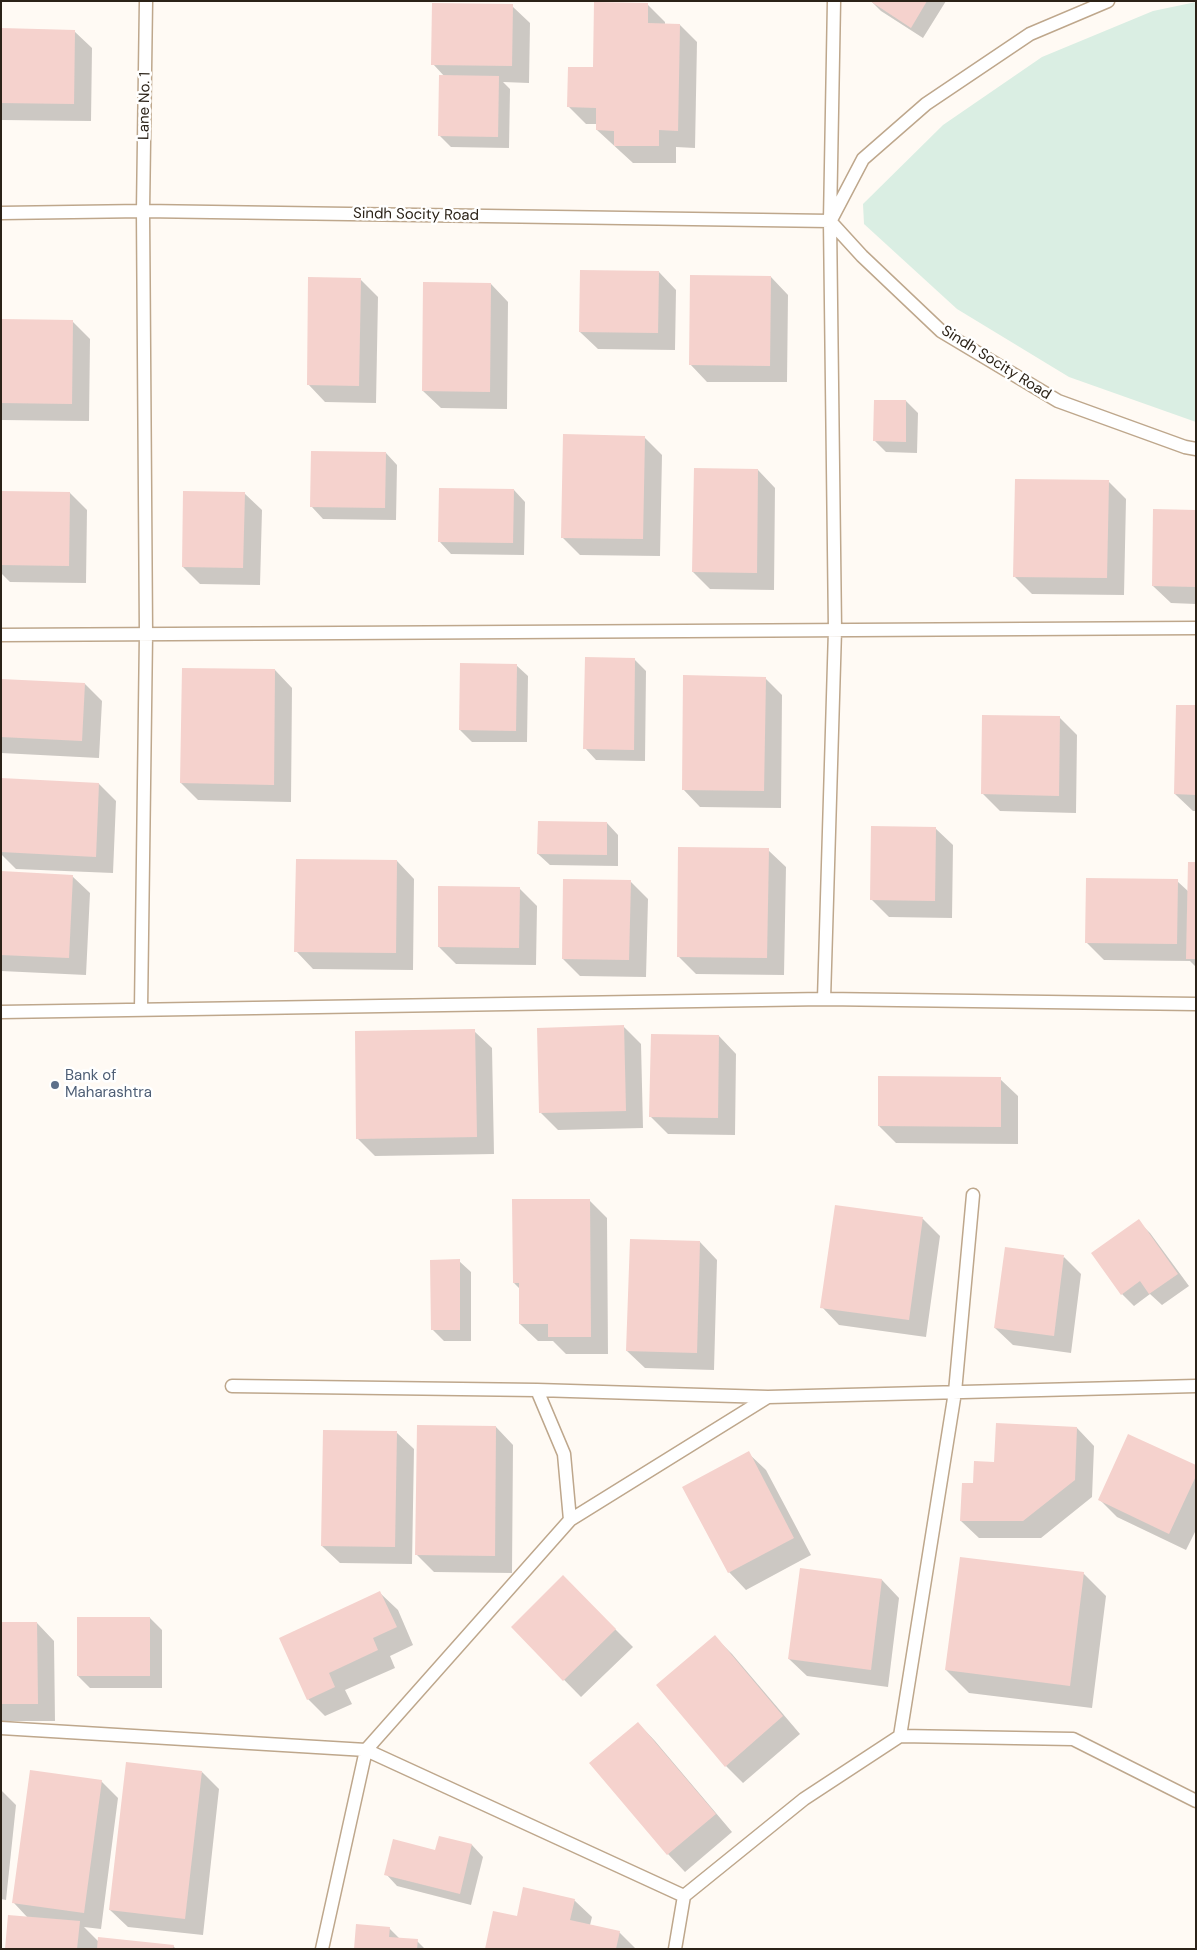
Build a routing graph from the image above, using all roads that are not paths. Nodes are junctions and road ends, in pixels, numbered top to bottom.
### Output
1 (146, 1) edge
2 (834, 1) edge
3 (1108, 1) edge
4 (143, 210) junction
5 (1, 213) edge
6 (830, 221) junction
7 (1196, 449) edge
8 (1196, 628) edge
9 (835, 630) junction
10 (1, 634) edge
11 (146, 634) junction
12 (824, 999) junction
13 (1196, 1004) edge
14 (141, 1009) junction
15 (1, 1012) edge
16 (973, 1194) dead end
17 (232, 1386) dead end
18 (1196, 1386) edge
19 (537, 1390) junction
20 (955, 1392) junction
21 (768, 1397) junction
22 (570, 1520) junction
23 (1, 1728) edge
24 (900, 1736) junction
25 (366, 1750) junction
26 (1196, 1801) edge
27 (684, 1896) junction
28 (322, 1949) edge
29 (675, 1949) edge

1 - 4 lane, Lane No. 1
2 - 6 lane
3 - 6 lane
4 - 5 lane, Sindh Socity Road
4 - 6 lane, Sindh Socity Road
4 - 11 lane, Lane No. 1
6 - 7 lane, Sindh Socity Road
6 - 9 lane
8 - 9 lane
9 - 11 lane
9 - 12 lane
10 - 11 lane
11 - 14 lane, Lane No. 1
12 - 13 lane
12 - 14 lane
14 - 15 lane
16 - 20 lane
17 - 19 lane
18 - 20 lane
19 - 21 lane
19 - 22 lane
20 - 21 lane
20 - 24 lane
21 - 22 lane
22 - 25 lane
23 - 25 lane
24 - 26 lane
24 - 27 lane
25 - 27 lane
25 - 28 lane
27 - 29 lane

